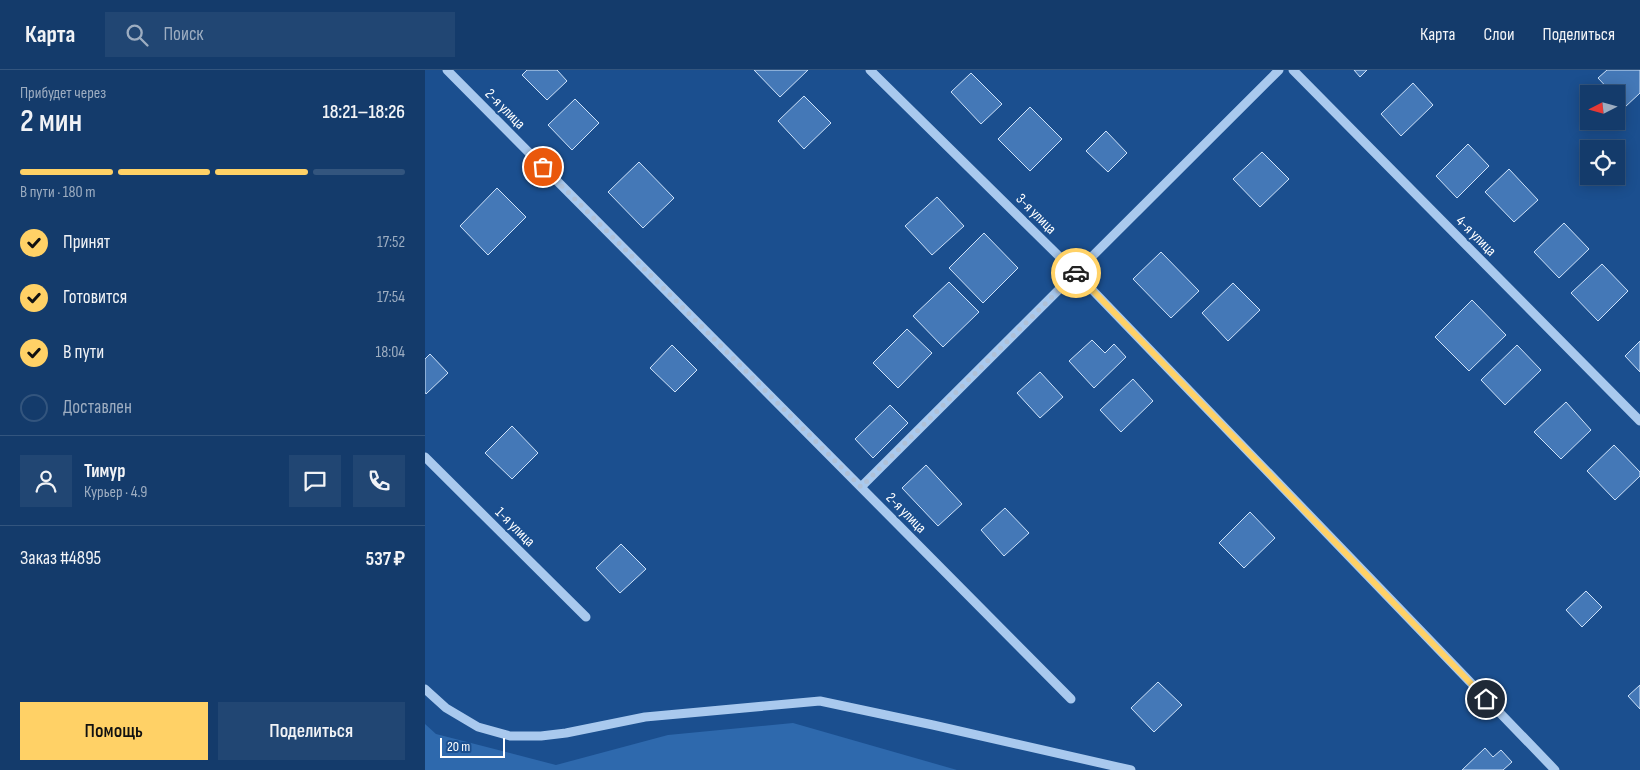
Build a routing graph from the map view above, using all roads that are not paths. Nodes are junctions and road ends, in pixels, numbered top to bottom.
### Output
1 (447, 70) edge
2 (870, 70) edge
3 (1279, 70) edge
4 (1293, 70) edge
5 (1076, 273) junction
6 (1640, 421) edge
7 (425, 457) edge
8 (861, 487) junction
9 (586, 617) dead end
10 (425, 689) edge
11 (1071, 699) dead end
12 (1131, 770) edge
13 (1555, 770) edge

1 - 8 street, 2-я улица
2 - 5 street, 3-я улица
3 - 5 street
4 - 6 street, 4-я улица
5 - 8 street
5 - 13 street, 3-я улица
7 - 9 street, 1-я улица
8 - 11 street, 2-я улица
10 - 12 street

